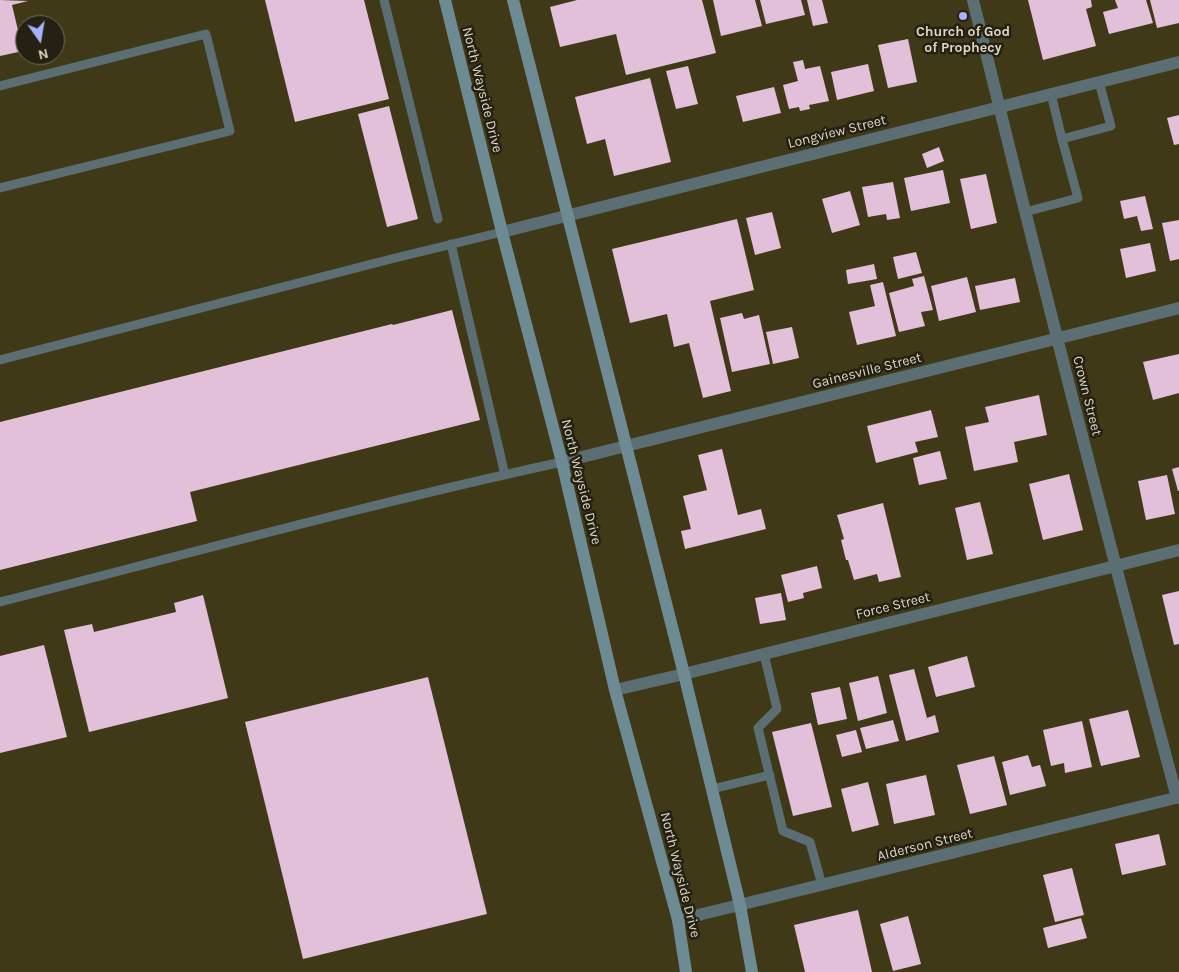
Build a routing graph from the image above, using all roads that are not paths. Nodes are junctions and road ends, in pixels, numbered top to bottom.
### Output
1 (384, 0) edge
2 (447, 0) edge
3 (513, 0) edge
4 (973, 0) edge
5 (1179, 62) edge
6 (1099, 82) junction
7 (0, 86) edge
8 (1051, 94) junction
9 (999, 107) junction
10 (1062, 139) junction
11 (0, 188) edge
12 (1025, 212) junction
13 (568, 215) junction
14 (438, 219) dead end
15 (502, 232) junction
16 (451, 244) junction
17 (1179, 308) edge
18 (1057, 339) junction
19 (0, 360) edge
20 (627, 447) junction
21 (562, 462) junction
22 (505, 475) junction
23 (1179, 550) edge
24 (1115, 567) junction
25 (0, 602) edge
26 (764, 654) junction
27 (684, 674) junction
28 (615, 690) junction
29 (770, 775) junction
30 (712, 790) junction
31 (1178, 798) edge
32 (822, 886) junction
33 (740, 905) junction
34 (678, 920) junction
35 (686, 972) edge
36 (752, 972) edge

1 - 14 lane
2 - 15 main road, North Wayside Drive
3 - 13 main road
4 - 9 street, Crown Street
5 - 6 street, Longview Street
6 - 8 street, Longview Street
6 - 10 lane
7 - 11 lane
8 - 9 street, Longview Street
8 - 10 lane
9 - 12 street, Crown Street
9 - 13 street, Longview Street
10 - 12 lane
12 - 18 street, Crown Street
13 - 15 street, Longview Street
13 - 20 main road
15 - 16 lane
15 - 21 main road, North Wayside Drive
16 - 19 lane
16 - 22 lane
17 - 18 street, Gainesville Street
18 - 20 street, Gainesville Street
18 - 24 street, Crown Street
20 - 21 street, Gainesville Street
20 - 27 main road
21 - 22 lane
21 - 28 main road, North Wayside Drive
22 - 25 lane
23 - 24 street, Force Street
24 - 26 street, Force Street
24 - 31 street, Crown Street
26 - 27 street, Force Street
26 - 29 lane
27 - 28 street, Force Street
27 - 30 main road
28 - 34 main road, North Wayside Drive
29 - 30 lane
29 - 32 lane
30 - 33 main road
31 - 32 street, Alderson Street
32 - 33 street, Alderson Street
33 - 34 street, Alderson Street
33 - 36 main road
34 - 35 main road, North Wayside Drive

